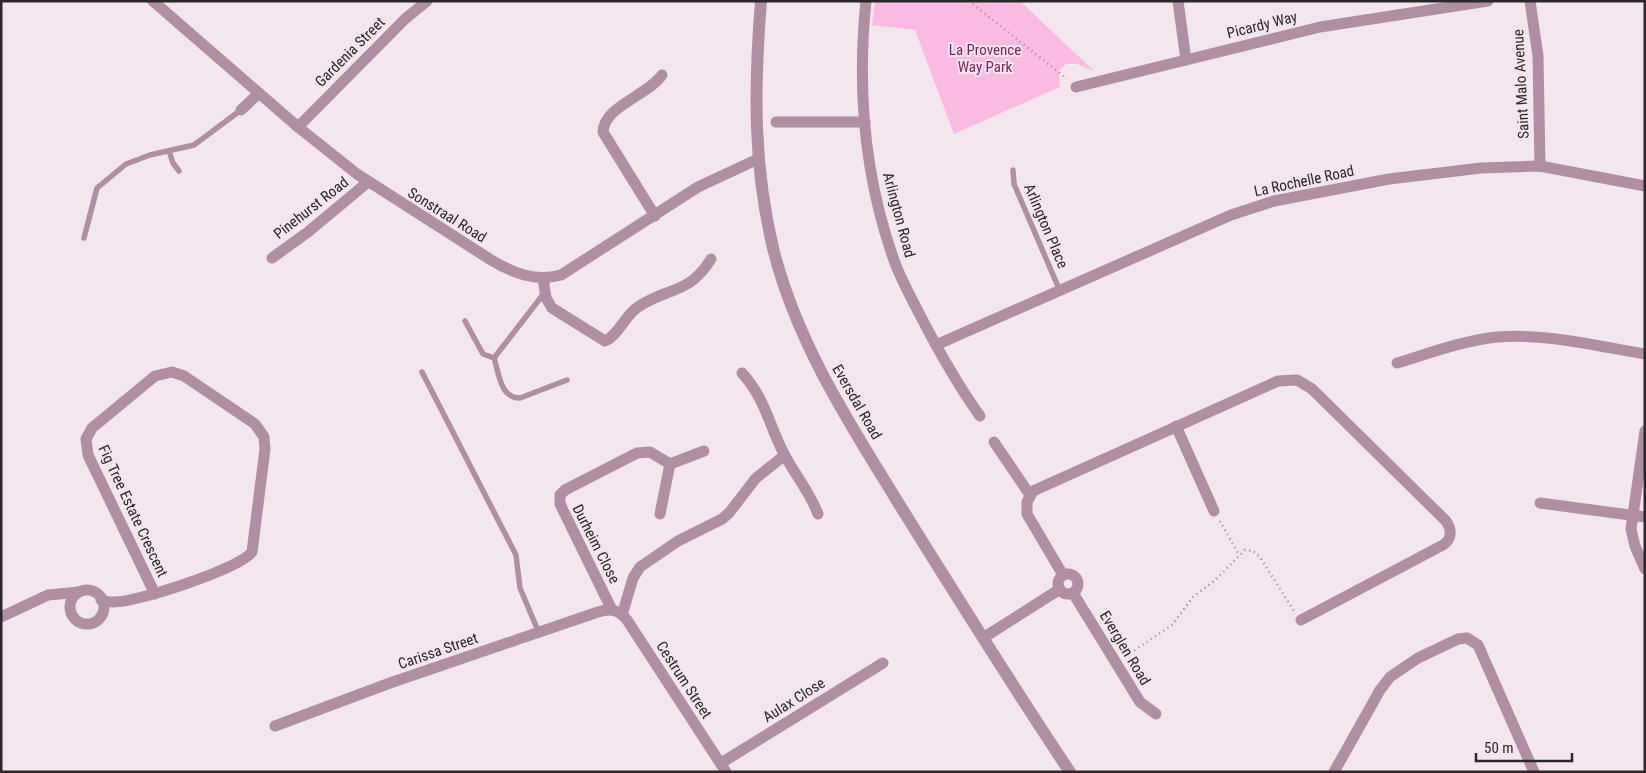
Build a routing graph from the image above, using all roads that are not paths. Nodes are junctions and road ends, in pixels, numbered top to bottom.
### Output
1 (153, 1) edge
2 (427, 1) edge
3 (761, 1) edge
4 (866, 1) edge
5 (1178, 1) edge
6 (1488, 1) edge
7 (1530, 1) edge
8 (1186, 60) junction
9 (662, 75) dead end
10 (1076, 86) road end
11 (259, 93) junction
12 (241, 110) joint
13 (776, 122) dead end
14 (865, 122) junction
15 (298, 126) junction
16 (169, 151) junction
17 (758, 159) junction
18 (1540, 166) junction
19 (1013, 170) dead end
20 (179, 171) dead end
21 (368, 182) junction
22 (1645, 186) edge
23 (655, 216) junction
24 (84, 238) dead end
25 (272, 258) dead end
26 (711, 259) dead end
27 (543, 278) junction
28 (1060, 291) junction
29 (545, 292) junction
30 (465, 321) dead end
31 (936, 345) junction
32 (1645, 354) edge
33 (494, 358) junction
34 (1397, 363) dead end
35 (422, 372) dead end
36 (742, 373) dead end
37 (567, 380) dead end
38 (980, 416) dead end
39 (1176, 426) junction
40 (1645, 431) edge
41 (994, 442) dead end
42 (704, 451) dead end
43 (785, 455) junction
44 (670, 464) junction
45 (1030, 494) junction
46 (1540, 503) dead end
47 (1214, 510) road end
48 (660, 514) dead end
49 (818, 514) dead end
50 (1632, 516) junction
51 (1645, 518) edge
52 (1645, 569) edge
53 (1063, 575) junction
54 (1060, 589) junction
55 (79, 592) junction
56 (1073, 592) junction
57 (55, 594) junction
58 (155, 594) junction
59 (101, 600) junction
60 (70, 610) junction
61 (617, 612) junction
62 (1, 617) edge
63 (1301, 620) road end
64 (538, 633) junction
65 (983, 638) junction
66 (883, 662) dead end
67 (1156, 714) dead end
68 (275, 726) dead end
69 (724, 768) edge
70 (1070, 772) edge
71 (1334, 772) edge
72 (1534, 772) edge

1 - 11 street, Sonstraal Road
2 - 15 street, Gardenia Street
3 - 17 street, Eversdal Road
4 - 14 street, Arlington Road
5 - 8 street
6 - 8 street, Picardy Way
7 - 18 street, Saint Malo Avenue
8 - 10 street, Picardy Way
9 - 23 street
11 - 12 street
11 - 15 street, Sonstraal Road
12 - 16 lane
13 - 14 street
14 - 31 street, Arlington Road
15 - 21 street, Sonstraal Road
16 - 20 lane
16 - 24 lane
17 - 23 street, Sonstraal Road
17 - 65 street, Eversdal Road
18 - 22 street, La Rochelle Road
18 - 28 street, La Rochelle Road
19 - 28 lane, Arlington Place
21 - 25 street, Pinehurst Road
21 - 27 street, Sonstraal Road
23 - 27 street, Sonstraal Road
26 - 29 street
27 - 29 street
28 - 31 street, La Rochelle Road
29 - 33 lane
30 - 33 lane
31 - 38 street, Arlington Road
32 - 34 street
33 - 37 lane
35 - 64 lane
36 - 43 street
39 - 45 street
39 - 47 street
39 - 63 street
40 - 50 street
41 - 45 street
42 - 44 street
43 - 49 street
43 - 61 street
44 - 48 street
44 - 61 street, Durheim Close
45 - 53 street
46 - 50 street
50 - 51 street
50 - 52 street
53 - 54 street
53 - 56 street
54 - 56 street
54 - 65 street
55 - 57 street, Fig Tree Estate Crescent
55 - 59 street, Fig Tree Estate Crescent
55 - 60 street
56 - 67 street, Everglen Road
57 - 60 street
57 - 62 street, Fig Tree Estate Crescent
58 - 58 street, Fig Tree Estate Crescent
58 - 59 street, Fig Tree Estate Crescent
59 - 60 street
61 - 64 street, Carissa Street
61 - 69 street, Cestrum Street
64 - 68 street, Carissa Street
65 - 70 street, Eversdal Road
66 - 69 street, Aulax Close
71 - 72 street

